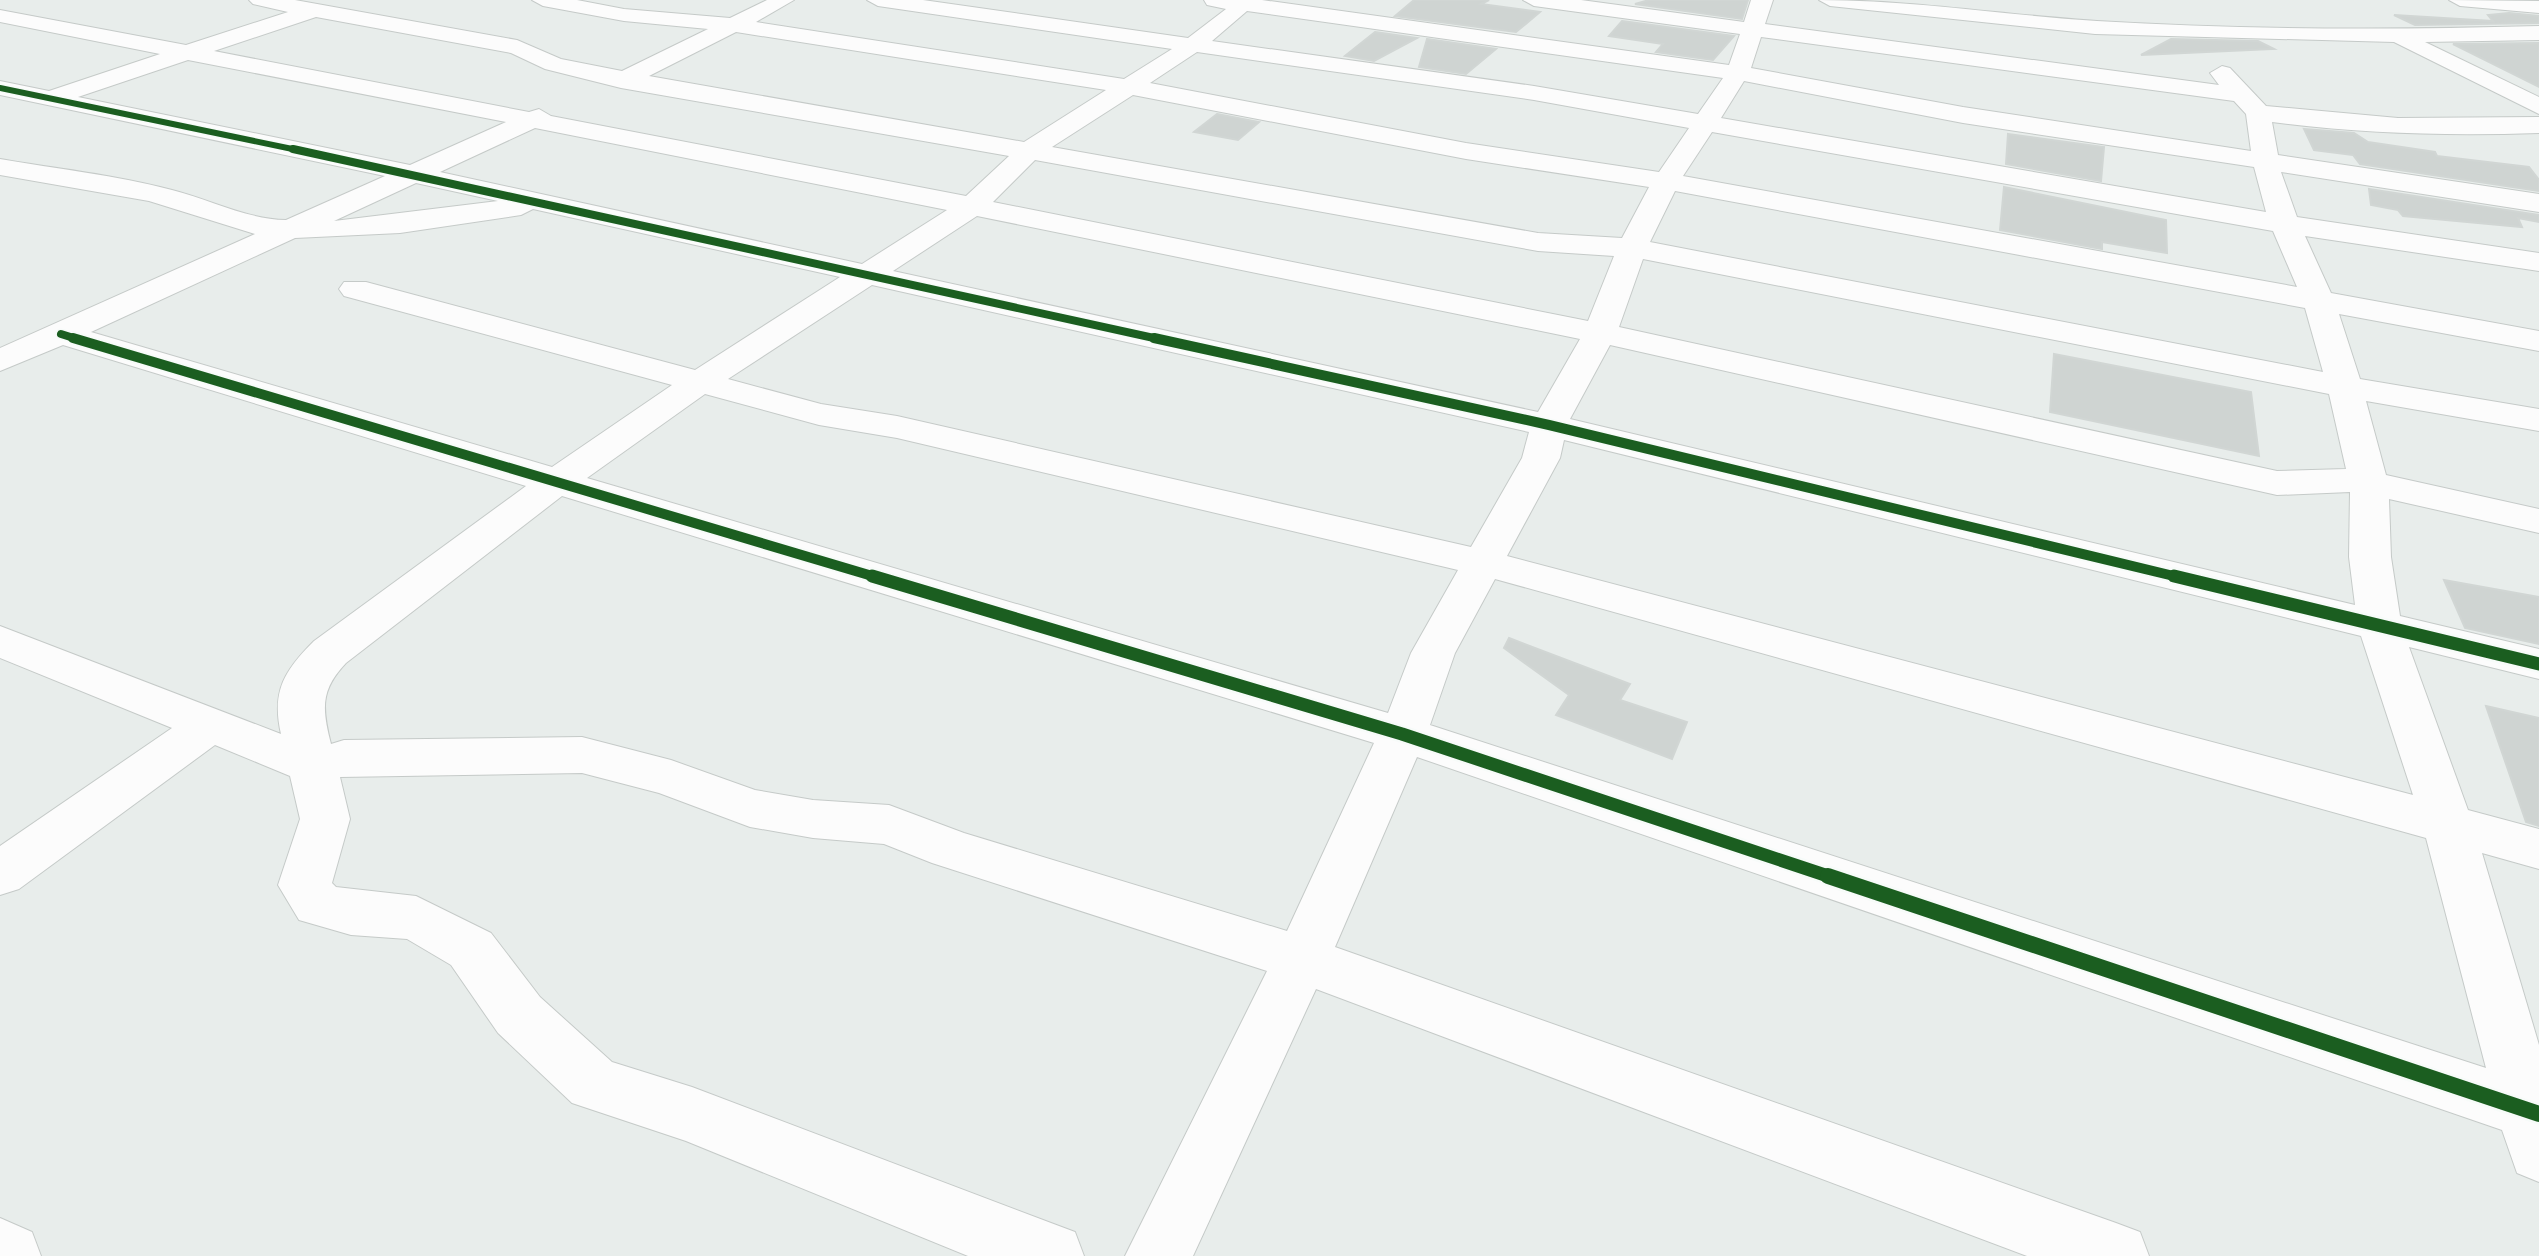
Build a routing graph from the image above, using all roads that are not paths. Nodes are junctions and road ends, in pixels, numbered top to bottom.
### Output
1 (260, 0) edge
2 (348, 0) edge
3 (543, 0) edge
4 (783, 0) edge
5 (878, 0) edge
6 (1204, 0) edge
7 (1534, 0) edge
8 (1762, 0) edge
9 (1830, 0) edge
10 (2460, 0) edge
11 (1243, 3) edge
12 (2539, 7) edge
13 (317, 10) junction
14 (2279, 13) dead end
15 (0, 16) edge
16 (735, 25) junction
17 (1753, 29) junction
18 (2182, 32) junction
19 (2539, 33) edge
20 (2487, 34) junction
21 (2398, 37) junction
22 (1193, 45) junction
23 (191, 51) junction
24 (1738, 73) junction
25 (630, 77) junction
26 (1125, 86) junction
27 (0, 88) edge
28 (53, 98) junction
29 (2250, 104) junction
30 (2539, 107) edge
31 (0, 115) edge
32 (533, 120) junction
33 (1706, 124) junction
34 (2539, 125) edge
35 (1032, 149) junction
36 (2268, 163) junction
37 (0, 167) edge
38 (409, 173) junction
39 (1666, 181) junction
40 (542, 203) junction
41 (2539, 203) edge
42 (972, 206) junction
43 (2285, 224) junction
44 (290, 229) junction
45 (1632, 248) junction
46 (2539, 262) edge
47 (867, 275) junction
48 (355, 289) dead end
49 (2319, 302) junction
50 (1600, 333) junction
51 (61, 334) junction
52 (2539, 341) edge
53 (6, 353) edge
54 (701, 381) junction
55 (2345, 387) junction
56 (2539, 420) edge
57 (1549, 425) junction
58 (556, 482) junction
59 (2369, 483) junction
60 (2539, 521) edge
61 (1483, 563) junction
62 (2380, 627) junction
63 (0, 641) edge
64 (2539, 664) edge
65 (210, 725) junction
66 (1402, 734) junction
67 (314, 766) junction
68 (2448, 825) junction
69 (2539, 849) edge
70 (0, 874) edge
71 (1301, 959) junction
72 (2534, 1125) edge
73 (0, 1251) edge
74 (8, 1256) edge
75 (1051, 1256) edge
76 (1158, 1256) edge
77 (2116, 1256) edge

1 - 13 street
2 - 13 street
3 - 16 street
4 - 16 street
5 - 22 street
6 - 11 street
7 - 17 street
8 - 17 street
9 - 18 street
10 - 12 street
11 - 22 street
11 - 24 street
13 - 23 street
13 - 25 street
14 - 20 street
15 - 23 street
16 - 25 street
16 - 26 street
17 - 24 street
17 - 29 street
18 - 21 street
18 - 29 street
19 - 20 street
20 - 21 street
21 - 30 street
22 - 26 street
22 - 33 street
23 - 28 street
23 - 32 street
24 - 33 street
24 - 36 street
25 - 32 street
25 - 35 street
26 - 35 street
26 - 39 street
27 - 28 street
28 - 31 street
28 - 38 street
29 - 34 street
29 - 36 street
32 - 38 street
32 - 42 street
33 - 39 street
33 - 43 street
35 - 42 street
35 - 45 street
36 - 41 street
36 - 43 street
37 - 44 street
38 - 40 street
38 - 44 street
39 - 45 street
39 - 49 street
40 - 44 street
40 - 47 street
42 - 47 street
42 - 50 street
43 - 46 street
43 - 49 street
44 - 51 street
45 - 50 street
45 - 55 street
47 - 54 street
47 - 57 street
48 - 54 street
49 - 52 street
49 - 55 street
50 - 57 street
50 - 59 street
51 - 53 street
51 - 58 street
54 - 58 street
54 - 61 street
55 - 56 street
55 - 59 street
57 - 61 street
57 - 62 street
58 - 66 street
58 - 67 street
59 - 60 street
59 - 62 street
61 - 66 street
61 - 68 street
62 - 64 street
62 - 68 street
63 - 65 street
65 - 67 street
65 - 70 street
66 - 71 street
66 - 72 street
67 - 71 street
67 - 75 street
68 - 69 street
68 - 72 street
71 - 76 street
71 - 77 street
73 - 74 street

